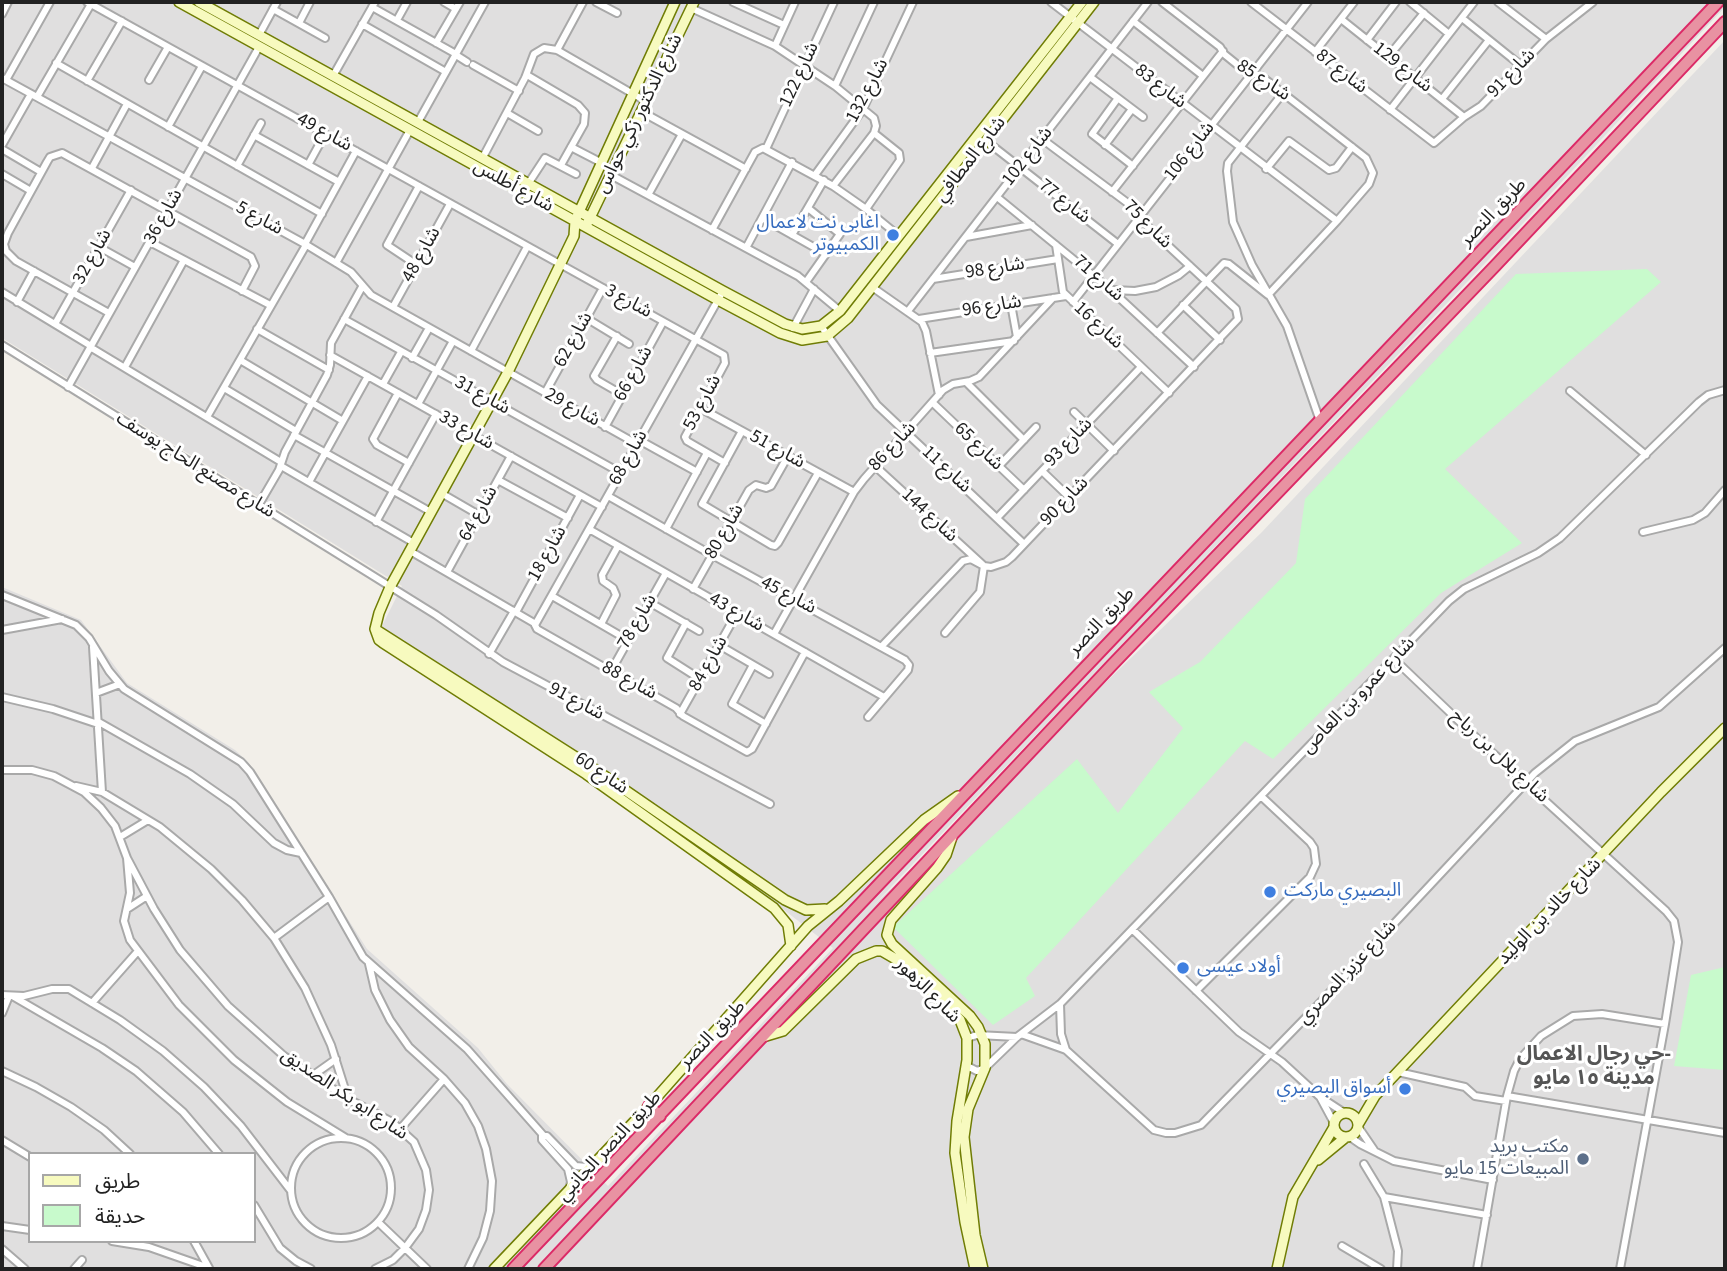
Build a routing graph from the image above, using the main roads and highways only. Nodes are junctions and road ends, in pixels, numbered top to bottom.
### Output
1 (1718, 2) edge
2 (1725, 22) edge
3 (1482, 252) junction
4 (1495, 266) junction
5 (1172, 574) junction
6 (1186, 589) junction
7 (1157, 590) junction
8 (1171, 605) junction
9 (649, 1105) road end
10 (660, 1116) junction
11 (513, 1269) edge
12 (544, 1269) edge

1 - 3 highway, طريق النصر
2 - 4 highway, طريق النصر
3 - 4 highway
3 - 5 highway, طريق النصر
4 - 6 highway, طريق النصر
5 - 6 highway
5 - 7 highway, طريق النصر
6 - 8 highway, طريق النصر
7 - 8 highway
7 - 10 highway, طريق النصر
8 - 12 highway, طريق النصر
9 - 10 highway
10 - 11 highway, طريق النصر

